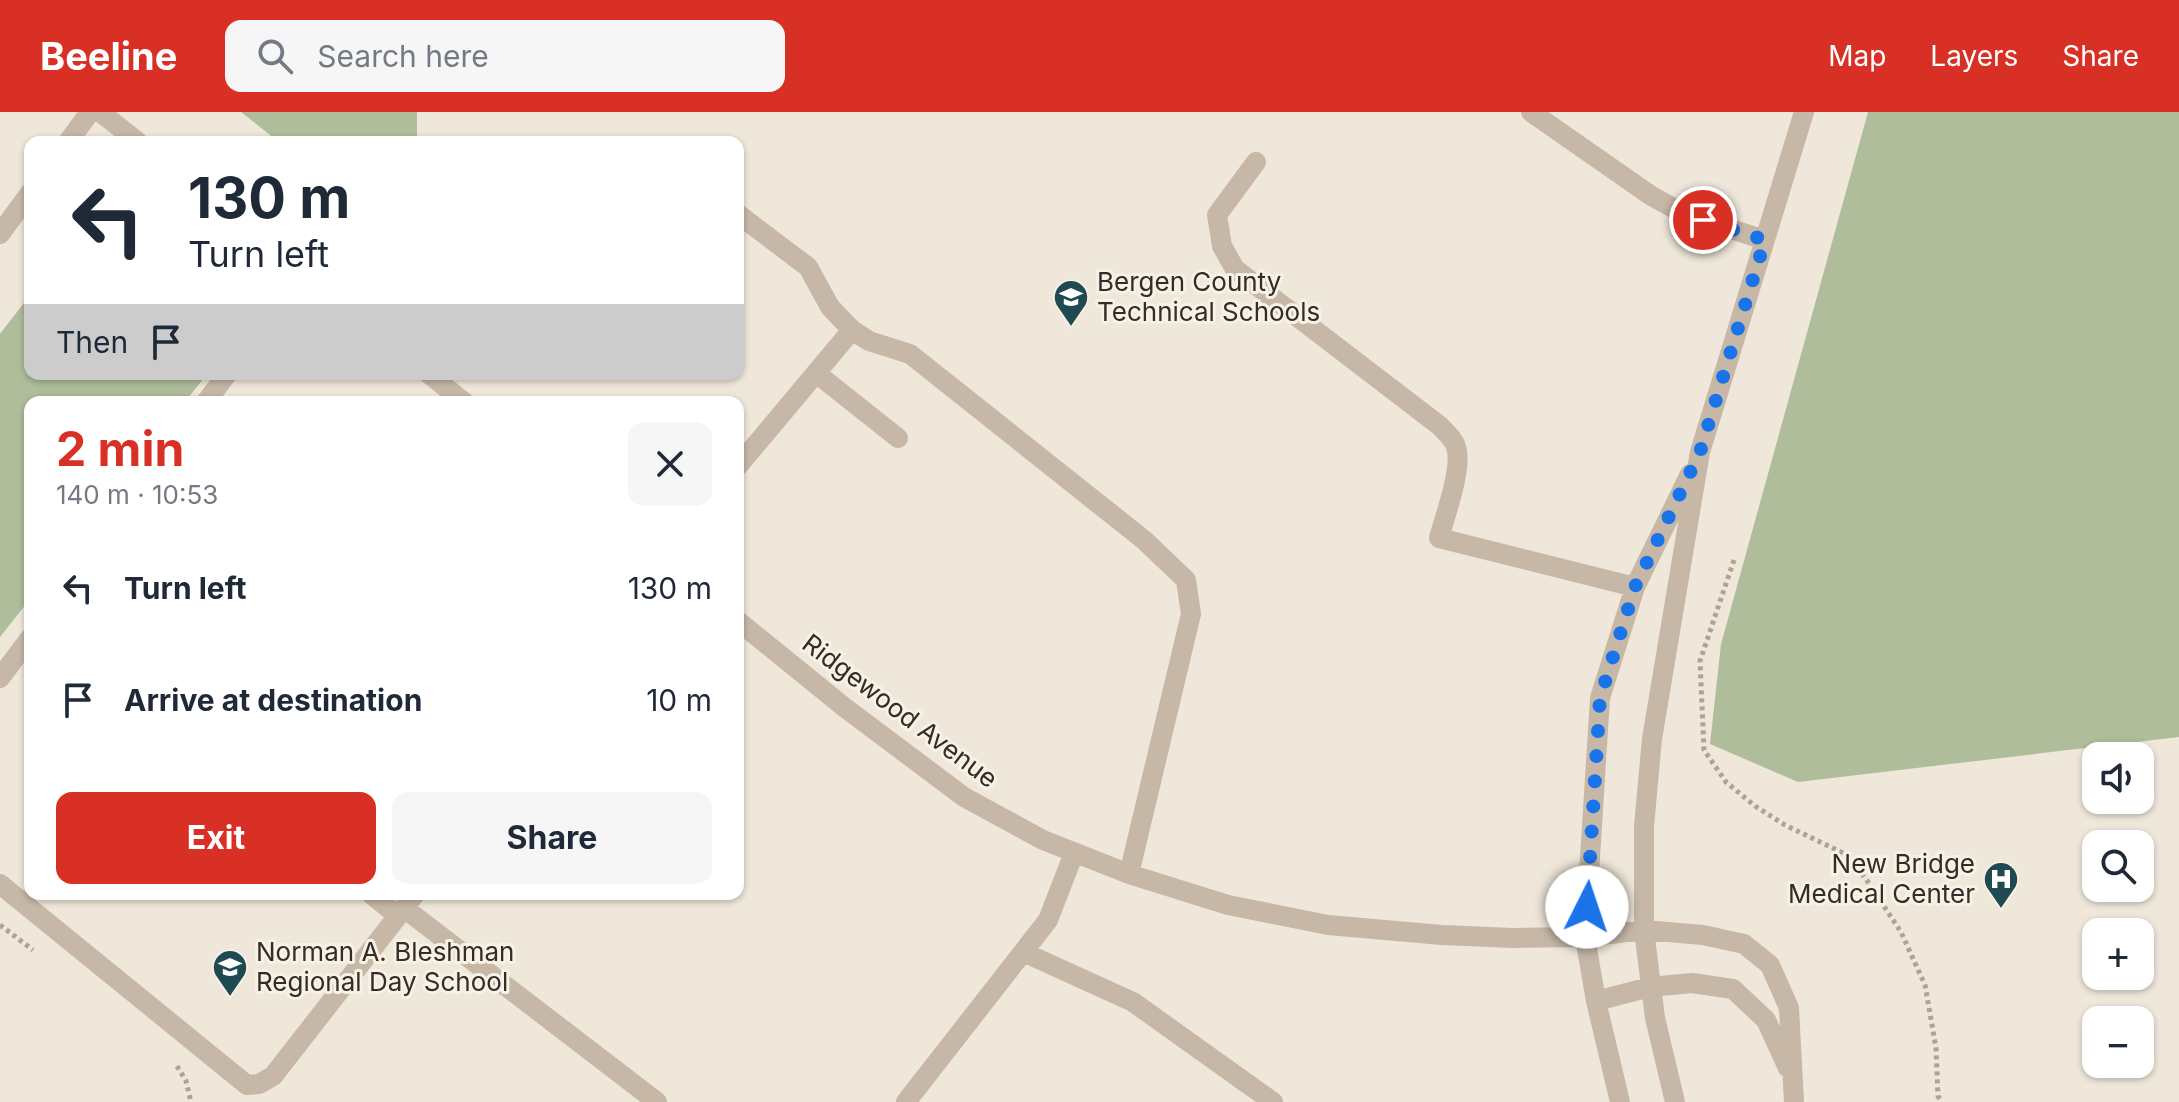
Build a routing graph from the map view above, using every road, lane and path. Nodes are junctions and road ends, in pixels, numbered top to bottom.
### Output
1 (90, 112) edge
2 (100, 112) edge
3 (1531, 112) edge
4 (1804, 112) edge
5 (1556, 119) edge
6 (72, 136) edge
7 (130, 136) edge
8 (1256, 162) dead end
9 (24, 201) edge
10 (744, 219) edge
11 (0, 234) edge
12 (1765, 240) junction
13 (852, 330) junction
14 (816, 373) junction
15 (436, 380) edge
16 (456, 396) edge
17 (898, 438) dead end
18 (1700, 452) junction
19 (744, 459) edge
20 (1734, 560) dead end
21 (1635, 587) junction
22 (744, 626) edge
23 (24, 646) edge
24 (0, 678) edge
25 (1074, 853) junction
26 (1129, 874) junction
27 (0, 884) edge
28 (406, 906) edge
29 (1644, 930) junction
30 (1585, 937) junction
31 (1023, 952) junction
32 (1650, 987) junction
33 (1596, 1001) junction
34 (1792, 1075) junction
35 (241, 1081) junction
36 (243, 1102) edge
37 (657, 1102) edge
38 (906, 1102) edge
39 (1273, 1102) edge
40 (1620, 1102) edge
41 (1675, 1102) edge
42 (1794, 1102) edge
43 (1942, 1102) edge

1 - 6 street
2 - 7 street
3 - 5 street
4 - 12 street
5 - 12 street
8 - 21 street
9 - 11 street
10 - 13 street
12 - 18 street
13 - 14 street
13 - 26 street
14 - 17 street
14 - 19 street
15 - 16 street
18 - 21 street
18 - 29 street
20 - 43 path
21 - 30 street
22 - 25 street, Ridgewood Avenue
23 - 24 street
25 - 26 street, Ridgewood Avenue
25 - 31 street
26 - 30 street, Ridgewood Avenue
27 - 35 street
28 - 35 street
28 - 37 street
29 - 30 street, Ridgewood Avenue
29 - 32 street
29 - 34 street, Ridgewood Avenue
30 - 33 street
31 - 38 street
31 - 39 street
32 - 33 street
32 - 34 street
32 - 41 street
33 - 40 street
34 - 42 street, Ridgewood Avenue
35 - 36 street

